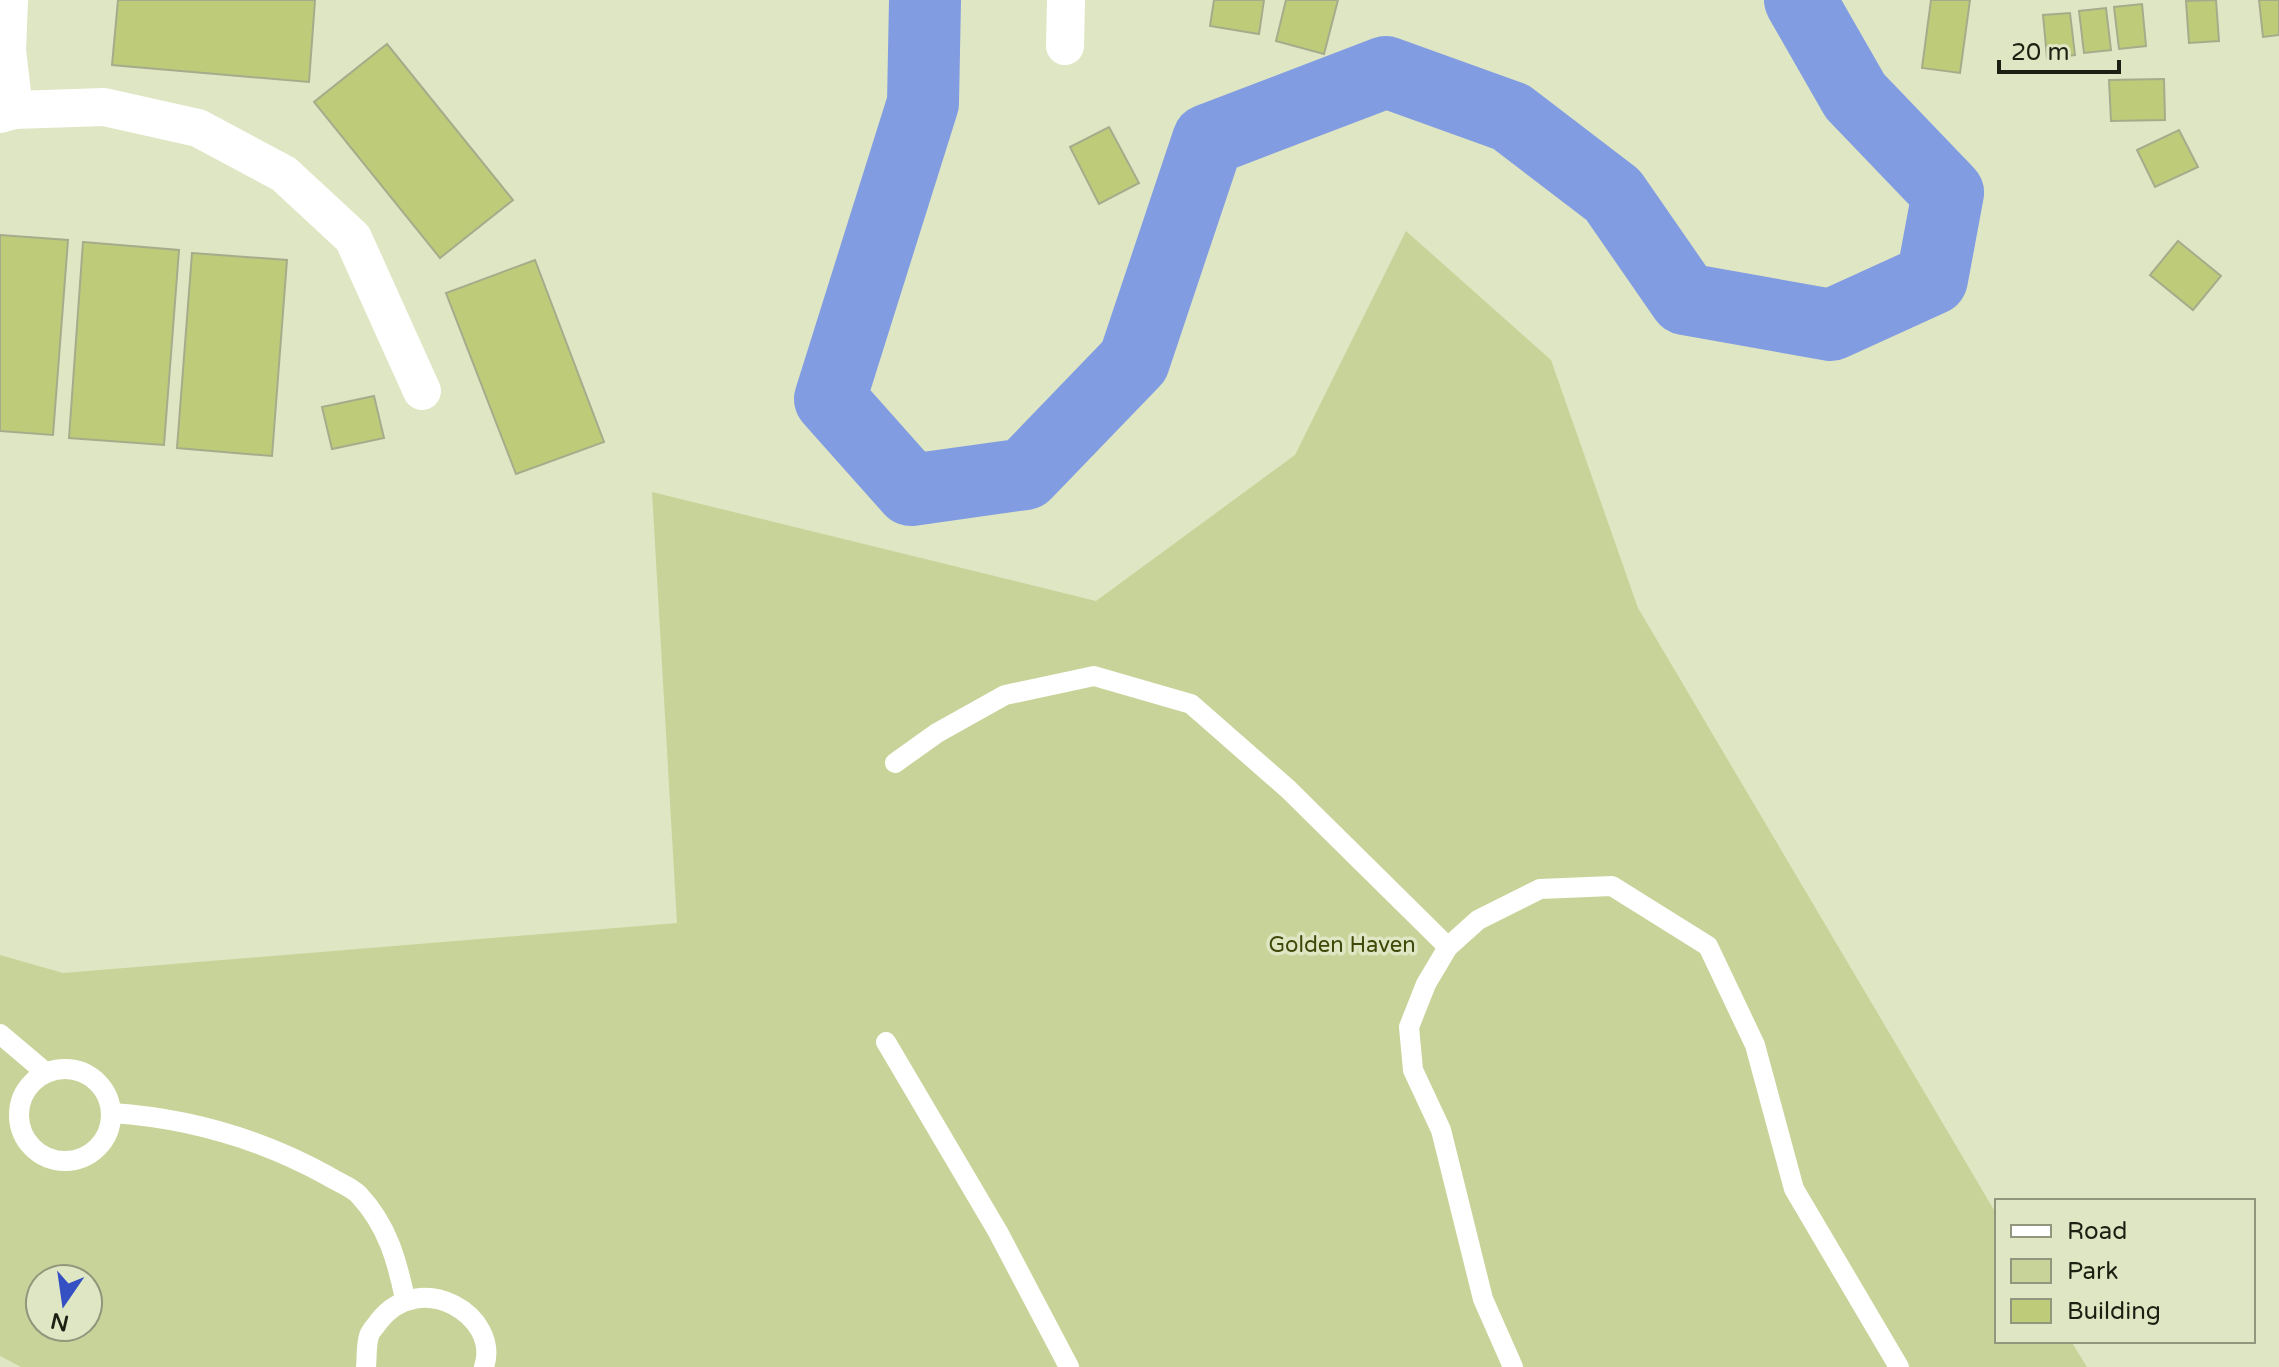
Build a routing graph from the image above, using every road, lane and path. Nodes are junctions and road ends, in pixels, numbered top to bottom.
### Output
1 (9, 0) edge
2 (1066, 0) edge
3 (1065, 46) dead end
4 (7, 112) edge
5 (422, 391) dead end
6 (895, 763) dead end
7 (1448, 947) junction
8 (0, 1034) edge
9 (886, 1042) dead end
10 (45, 1072) junction
11 (112, 1113) junction
12 (405, 1299) junction
13 (366, 1367) edge
14 (484, 1367) edge
15 (1069, 1367) edge
16 (1513, 1367) edge
17 (1899, 1367) edge

1 - 4 street
2 - 3 street
4 - 5 street
6 - 7 lane
7 - 16 lane
7 - 17 lane
8 - 10 lane
9 - 15 lane
10 - 11 lane
10 - 11 lane
11 - 12 lane
12 - 13 lane
12 - 14 lane

